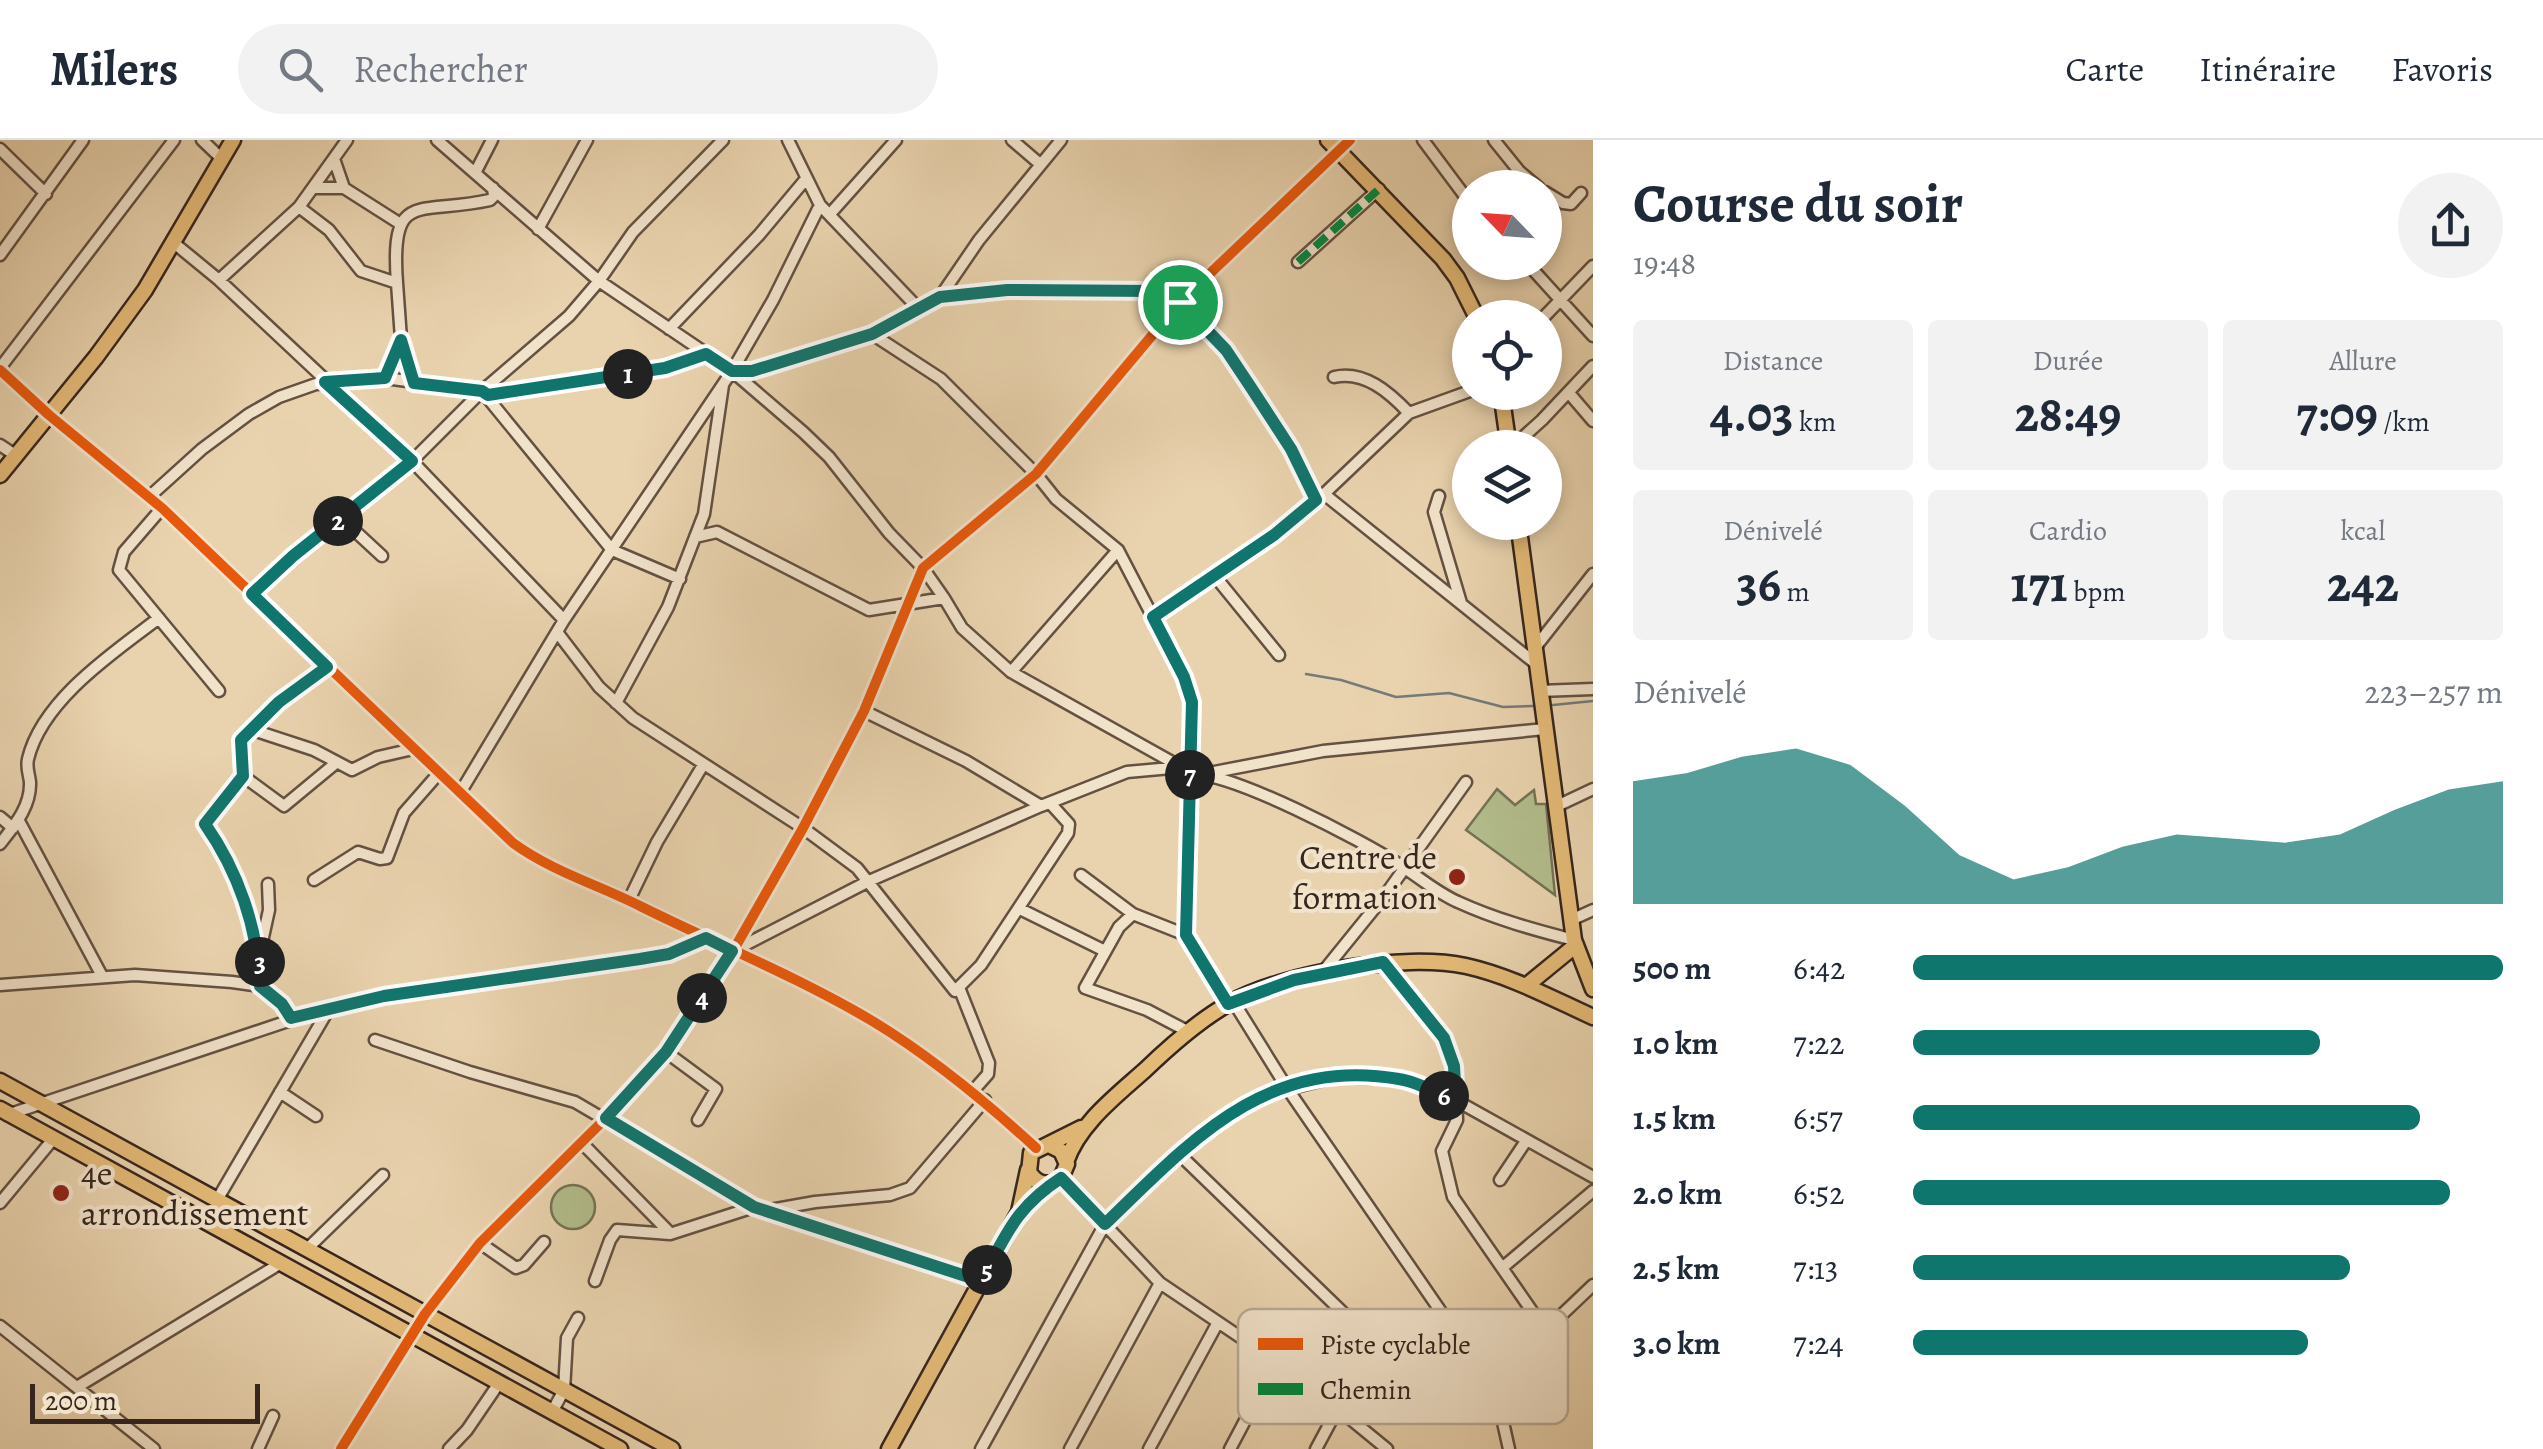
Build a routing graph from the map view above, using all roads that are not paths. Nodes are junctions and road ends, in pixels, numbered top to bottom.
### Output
1 (83, 140) edge
2 (174, 140) edge
3 (202, 140) edge
4 (233, 140) edge
5 (346, 140) edge
6 (437, 140) edge
7 (492, 140) edge
8 (588, 140) edge
9 (723, 140) edge
10 (788, 140) edge
11 (896, 140) edge
12 (1012, 140) edge
13 (1060, 140) edge
14 (1424, 140) edge
15 (1494, 140) edge
16 (1338, 143) edge
17 (0, 149) edge
18 (334, 159) junction
19 (223, 160) junction
20 (1040, 164) junction
21 (1518, 170) edge
22 (475, 173) junction
23 (1452, 178) edge
24 (805, 180) junction
25 (313, 188) junction
26 (344, 188) junction
27 (493, 188) junction
28 (1379, 190) junction
29 (1581, 193) dead end
30 (46, 194) junction
31 (1562, 202) edge
32 (820, 205) junction
33 (299, 207) junction
34 (830, 214) junction
35 (399, 223) junction
36 (538, 229) junction
37 (174, 243) junction
38 (0, 255) edge
39 (1298, 262) dead end
40 (1593, 266) edge
41 (219, 280) junction
42 (1543, 280) edge
43 (599, 281) junction
44 (397, 284) junction
45 (940, 297) junction
46 (1468, 300) edge
47 (1562, 300) junction
48 (1180, 302) junction
49 (918, 308) junction
50 (669, 329) junction
51 (872, 334) junction
52 (1593, 336) edge
53 (401, 340) junction
54 (706, 354) junction
55 (1593, 366) edge
56 (0, 369) edge
57 (732, 371) junction
58 (385, 378) junction
59 (1334, 378) dead end
60 (325, 382) junction
61 (414, 383) junction
62 (724, 384) junction
63 (484, 393) junction
64 (1568, 393) junction
65 (1452, 397) edge
66 (1409, 413) junction
67 (49, 415) junction
68 (1593, 421) edge
69 (1529, 430) edge
70 (0, 445) edge
71 (15, 456) junction
72 (412, 461) junction
73 (1036, 474) junction
74 (0, 475) edge
75 (1440, 496) dead end
76 (149, 497) junction
77 (1320, 497) junction
78 (162, 508) junction
79 (704, 514) junction
80 (342, 519) junction
81 (717, 532) junction
82 (695, 536) junction
83 (1520, 540) edge
84 (612, 550) junction
85 (1118, 550) junction
86 (382, 556) dead end
87 (923, 568) junction
88 (1593, 574) edge
89 (1214, 575) junction
90 (680, 579) junction
91 (252, 594) junction
92 (944, 598) junction
93 (906, 604) junction
94 (1461, 604) junction
95 (1153, 617) junction
96 (159, 618) junction
97 (564, 620) junction
98 (557, 632) junction
99 (1278, 655) dead end
100 (1534, 657) junction
101 (327, 667) junction
102 (1011, 672) junction
103 (1593, 689) edge
104 (218, 691) dead end
105 (1539, 691) junction
106 (616, 704) junction
107 (864, 711) junction
108 (250, 729) junction
109 (1545, 729) junction
110 (413, 750) junction
111 (336, 763) junction
112 (702, 765) junction
113 (1187, 770) junction
114 (439, 772) junction
115 (1208, 773) junction
116 (243, 776) junction
117 (1466, 782) dead end
118 (1593, 790) edge
119 (460, 793) junction
120 (1046, 805) junction
121 (1558, 806) junction
122 (0, 818) edge
123 (16, 824) junction
124 (803, 828) junction
125 (0, 844) edge
126 (1405, 868) junction
127 (1081, 875) dead end
128 (314, 880) dead end
129 (869, 881) junction
130 (268, 884) dead end
131 (630, 900) junction
132 (1020, 909) junction
133 (1593, 910) edge
134 (1134, 914) junction
135 (1572, 920) junction
136 (1186, 935) junction
137 (706, 938) junction
138 (1575, 942) junction
139 (732, 951) junction
140 (1105, 951) junction
141 (260, 952) junction
142 (1383, 962) junction
143 (1322, 974) junction
144 (102, 976) junction
145 (0, 985) edge
146 (260, 986) junction
147 (1526, 986) junction
148 (960, 990) junction
149 (1593, 990) edge
150 (1230, 1003) junction
151 (330, 1007) junction
152 (1593, 1017) edge
153 (291, 1018) junction
154 (1189, 1032) junction
155 (374, 1040) dead end
156 (666, 1052) junction
157 (0, 1081) edge
158 (1288, 1088) junction
159 (974, 1091) junction
160 (280, 1092) junction
161 (985, 1100) junction
162 (1456, 1101) junction
163 (40, 1103) junction
164 (3, 1113) edge
165 (316, 1116) dead end
166 (606, 1118) junction
167 (698, 1120) dead end
168 (1090, 1122) junction
169 (54, 1138) junction
170 (1526, 1141) junction
171 (582, 1143) junction
172 (1042, 1146) junction
173 (1178, 1153) junction
174 (1066, 1162) junction
175 (1028, 1170) junction
176 (383, 1175) dead end
177 (1593, 1177) edge
178 (1056, 1180) junction
179 (1500, 1180) dead end
180 (1593, 1191) edge
181 (217, 1200) junction
182 (0, 1203) edge
183 (754, 1207) junction
184 (769, 1210) junction
185 (1019, 1212) junction
186 (1105, 1224) junction
187 (670, 1234) junction
188 (544, 1242) dead end
189 (480, 1244) junction
190 (307, 1249) junction
191 (281, 1263) junction
192 (1502, 1268) junction
193 (595, 1281) dead end
194 (981, 1281) junction
195 (1160, 1284) junction
196 (1593, 1284) edge
197 (1339, 1309) edge
198 (1437, 1309) edge
199 (1530, 1309) edge
200 (1567, 1309) edge
201 (425, 1314) junction
202 (578, 1318) dead end
203 (1217, 1324) junction
204 (0, 1326) edge
205 (412, 1335) junction
206 (1238, 1338) edge
207 (499, 1382) junction
208 (77, 1387) junction
209 (564, 1390) junction
210 (552, 1412) junction
211 (273, 1416) dead end
212 (1243, 1424) edge
213 (1329, 1424) edge
214 (1357, 1424) edge
215 (1504, 1424) edge
216 (154, 1449) edge
217 (258, 1449) edge
218 (341, 1449) edge
219 (448, 1449) edge
220 (620, 1449) edge
221 (672, 1449) edge
222 (889, 1449) edge
223 (981, 1449) edge
224 (1070, 1449) edge
225 (1149, 1449) edge
226 (1230, 1449) edge
227 (1316, 1449) edge
228 (1387, 1449) edge
229 (1510, 1449) edge

1 - 30 street
2 - 56 street
3 - 19 street
4 - 19 main road
5 - 18 street
6 - 22 street
7 - 22 street
8 - 36 street
9 - 43 street
10 - 24 street
11 - 34 street
12 - 20 street
13 - 20 street
14 - 23 street
15 - 21 street
16 - 28 main road
16 - 48 street
17 - 30 street
18 - 25 street
18 - 26 street
19 - 37 main road
20 - 45 street
22 - 27 street
24 - 32 street
24 - 50 street
25 - 26 street
25 - 33 street
26 - 35 street
27 - 35 street
27 - 36 street
28 - 39 street
28 - 46 main road
29 - 31 street
30 - 38 street
32 - 34 street
32 - 57 street
33 - 41 street
33 - 44 street
34 - 49 street
35 - 44 street
36 - 43 street
37 - 41 street
37 - 67 main road
40 - 47 street
41 - 60 street
42 - 47 street
43 - 50 street
43 - 63 street
44 - 53 street
45 - 48 street
45 - 49 street
47 - 52 street
48 - 73 street
48 - 77 street
49 - 51 street
50 - 54 street
51 - 57 street
51 - 73 street
53 - 58 street
53 - 61 street
54 - 57 street
54 - 63 street
55 - 64 street
56 - 67 street
57 - 62 street
57 - 87 street
58 - 60 street
58 - 61 street
59 - 66 street
60 - 72 street
60 - 76 street
61 - 63 street
62 - 79 street
62 - 84 street
63 - 72 street
63 - 84 street
64 - 68 street
64 - 69 street
65 - 66 street
66 - 77 street
67 - 71 main road
67 - 76 street
70 - 71 street
71 - 74 main road
72 - 80 street
72 - 97 street
73 - 85 street
73 - 87 street
75 - 94 street
76 - 78 street
77 - 89 street
77 - 94 street
78 - 91 street
78 - 96 street
79 - 81 street
79 - 82 street
80 - 86 street
80 - 91 street
81 - 82 street
81 - 93 street
82 - 90 street
83 - 100 main road
84 - 90 street
84 - 97 street
85 - 95 street
85 - 102 street
87 - 92 street
87 - 93 street
88 - 100 street
89 - 95 street
89 - 99 street
90 - 106 street
91 - 101 street
92 - 93 street
92 - 102 street
93 - 107 street
94 - 100 street
95 - 113 street
96 - 104 street
96 - 123 street
97 - 98 street
98 - 106 street
98 - 119 street
100 - 105 main road
101 - 108 street
101 - 110 street
102 - 113 street
103 - 105 street
105 - 109 main road
106 - 112 street
107 - 120 street
107 - 124 street
108 - 111 street
108 - 116 street
109 - 115 street
109 - 121 main road
110 - 111 street
110 - 114 street
111 - 116 street
112 - 124 street
112 - 131 street
113 - 115 street
113 - 120 street
113 - 136 street
114 - 119 street
114 - 128 street
115 - 126 street
116 - 141 street
117 - 126 street
118 - 121 street
119 - 131 street
120 - 129 street
120 - 132 street
121 - 135 main road
122 - 123 street
123 - 125 street
123 - 144 street
124 - 129 street
124 - 139 street
126 - 138 street
126 - 143 street
127 - 134 street
129 - 139 street
129 - 148 street
130 - 141 street
131 - 137 street
132 - 140 street
132 - 148 street
133 - 135 street
134 - 136 street
134 - 140 street
135 - 138 main road
136 - 150 street
137 - 139 street
137 - 151 street
138 - 147 main road
138 - 149 main road
139 - 156 street
139 - 159 street
140 - 154 street
141 - 146 street
142 - 143 main road
142 - 147 main road
142 - 162 street
143 - 150 main road
144 - 145 street
144 - 146 street
146 - 153 street
147 - 152 main road
148 - 159 street
150 - 154 main road
150 - 158 street
151 - 153 street
151 - 160 street
153 - 163 street
154 - 168 main road
155 - 166 street
156 - 166 street
156 - 167 street
157 - 163 main road
158 - 162 street
158 - 173 street
158 - 198 street
159 - 161 street
160 - 165 street
160 - 181 street
161 - 172 street
161 - 184 street
162 - 170 street
162 - 192 street
163 - 164 street
163 - 181 main road
164 - 169 main road
166 - 171 street
166 - 183 street
168 - 172 main road
168 - 174 main road
169 - 182 street
169 - 191 main road
170 - 177 street
170 - 179 street
171 - 187 street
171 - 189 street
172 - 174 main road
172 - 175 main road
173 - 186 street
173 - 197 street
174 - 178 main road
175 - 178 main road
175 - 185 main road
176 - 190 street
178 - 185 main road
178 - 186 street
180 - 192 street
181 - 190 main road
183 - 184 street
183 - 187 street
184 - 194 street
185 - 194 main road
186 - 195 street
186 - 223 street
187 - 193 street
188 - 189 street
189 - 201 street
190 - 201 main road
191 - 205 main road
191 - 208 street
192 - 199 street
194 - 222 main road
195 - 203 street
195 - 224 street
196 - 200 street
201 - 205 street
201 - 209 main road
202 - 209 street
203 - 206 street
203 - 225 street
204 - 208 street
205 - 207 main road
205 - 218 street
207 - 210 main road
207 - 219 street
208 - 216 street
209 - 210 street
209 - 221 main road
210 - 220 main road
211 - 217 street
212 - 226 street
213 - 227 street
214 - 228 street
215 - 229 street

